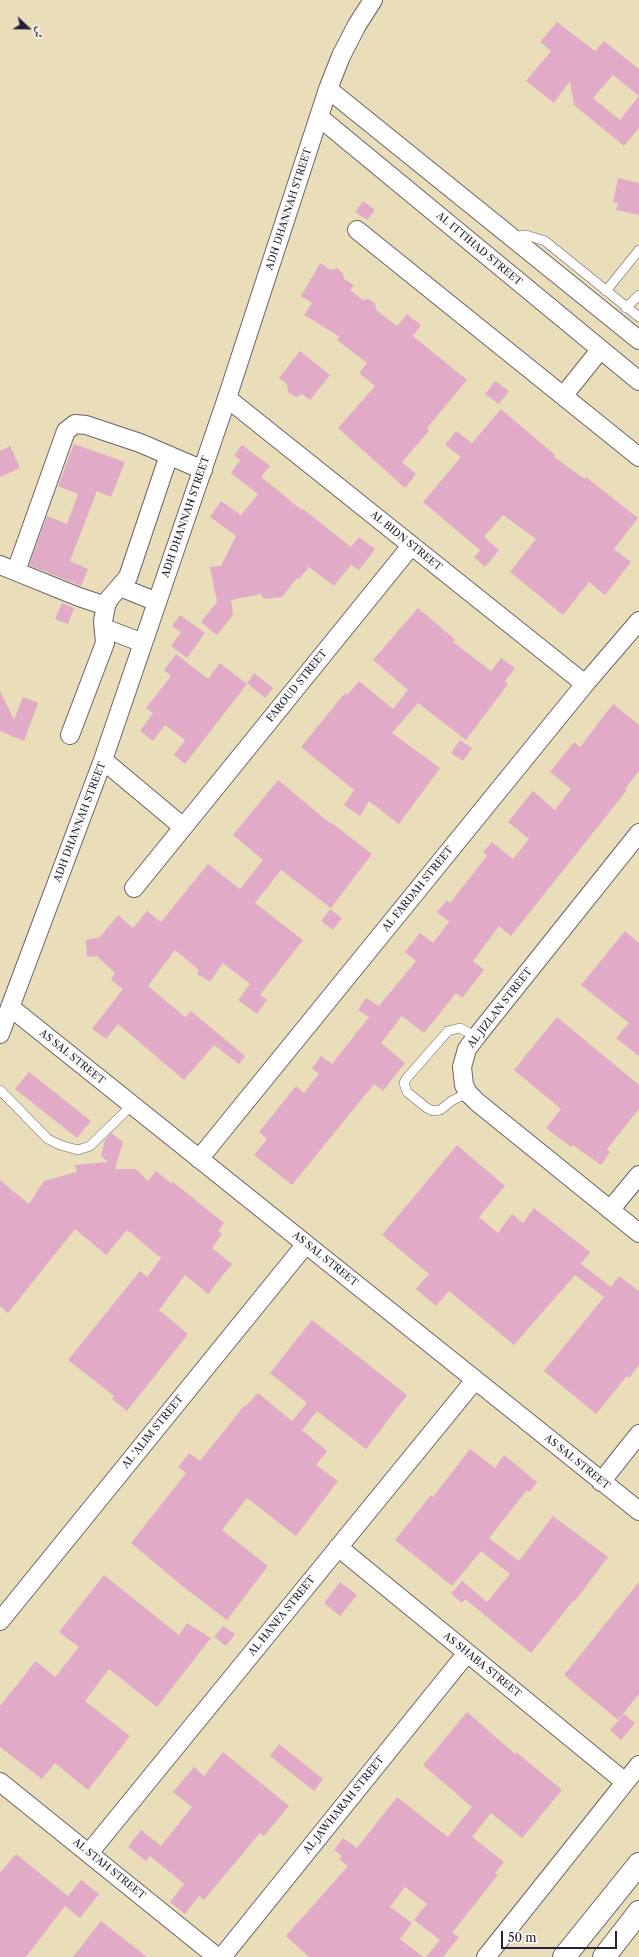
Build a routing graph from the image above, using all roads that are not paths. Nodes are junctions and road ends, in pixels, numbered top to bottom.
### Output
1 (373, 0) edge
2 (328, 89) junction
3 (319, 117) junction
4 (357, 230) dead end
5 (512, 238) junction
6 (639, 250) edge
7 (606, 291) junction
8 (639, 295) edge
9 (626, 308) junction
10 (639, 318) edge
11 (639, 340) edge
12 (600, 350) junction
13 (639, 381) edge
14 (564, 395) junction
15 (227, 398) junction
16 (168, 455) junction
17 (639, 457) edge
18 (202, 470) junction
19 (411, 546) junction
20 (8, 568) edge
21 (120, 587) junction
22 (157, 602) junction
23 (106, 606) junction
24 (639, 621) edge
25 (104, 628) junction
26 (143, 643) junction
27 (585, 684) junction
28 (70, 735) dead end
29 (103, 760) junction
30 (183, 827) junction
31 (639, 833) edge
32 (134, 888) dead end
33 (10, 1007) junction
34 (0, 1034) edge
35 (476, 1037) junction
36 (0, 1090) edge
37 (468, 1093) junction
38 (132, 1105) junction
39 (200, 1159) junction
40 (639, 1175) edge
41 (610, 1210) junction
42 (639, 1233) edge
43 (306, 1244) junction
44 (474, 1380) junction
45 (639, 1434) edge
46 (601, 1482) junction
47 (639, 1512) edge
48 (338, 1547) junction
49 (0, 1621) edge
50 (467, 1653) junction
51 (639, 1765) edge
52 (0, 1782) edge
53 (625, 1782) junction
54 (89, 1853) junction
55 (639, 1864) edge
56 (639, 1912) edge
57 (216, 1957) edge
58 (222, 1957) edge
59 (486, 1957) edge
60 (564, 1957) edge
61 (604, 1957) edge

1 - 2 street, ADH DHANNAH STREET
2 - 3 street, ADH DHANNAH STREET
2 - 5 street
3 - 12 street, AL ITTIHAD STREET
3 - 15 street, ADH DHANNAH STREET
4 - 14 street
5 - 7 lane
5 - 11 street
6 - 7 lane
7 - 9 lane
8 - 9 lane
9 - 10 lane
12 - 13 street, AL ITTIHAD STREET
12 - 14 street
14 - 17 street
15 - 18 street, ADH DHANNAH STREET
15 - 19 street, AL BIDN STREET
16 - 18 street
16 - 20 street
16 - 21 street
18 - 22 street, ADH DHANNAH STREET
19 - 27 street, AL BIDN STREET
19 - 30 street, FAROUD STREET
20 - 23 street
21 - 22 street
21 - 23 street
22 - 26 street, ADH DHANNAH STREET
23 - 25 street
24 - 27 street, AL FARDAH STREET
25 - 26 street
25 - 28 street
26 - 29 street, ADH DHANNAH STREET
27 - 39 street, AL FARDAH STREET
29 - 30 street
29 - 33 street, ADH DHANNAH STREET
30 - 32 street, FAROUD STREET
31 - 35 street, AL JIZLAN STREET
33 - 34 street, ADH DHANNAH STREET
33 - 38 street, AS SAL STREET
35 - 37 street, AL JIZLAN STREET
35 - 37 lane
36 - 38 lane
37 - 41 street
38 - 39 street, AS SAL STREET
39 - 43 street, AS SAL STREET
40 - 41 street
41 - 42 street
43 - 44 street, AS SAL STREET
43 - 49 street, AL 'ALIM STREET
44 - 46 street, AS SAL STREET
44 - 48 street, AL HANFA STREET
45 - 46 street
46 - 47 street, AS SAL STREET
48 - 50 street, AS SHABA STREET
48 - 54 street, AL HANFA STREET
50 - 53 street, AS SHABA STREET
50 - 58 street, AL JAWHARAH STREET
51 - 53 street
52 - 54 street, AL STAH STREET
53 - 59 street
54 - 57 street, AL STAH STREET
55 - 60 street
56 - 61 street

